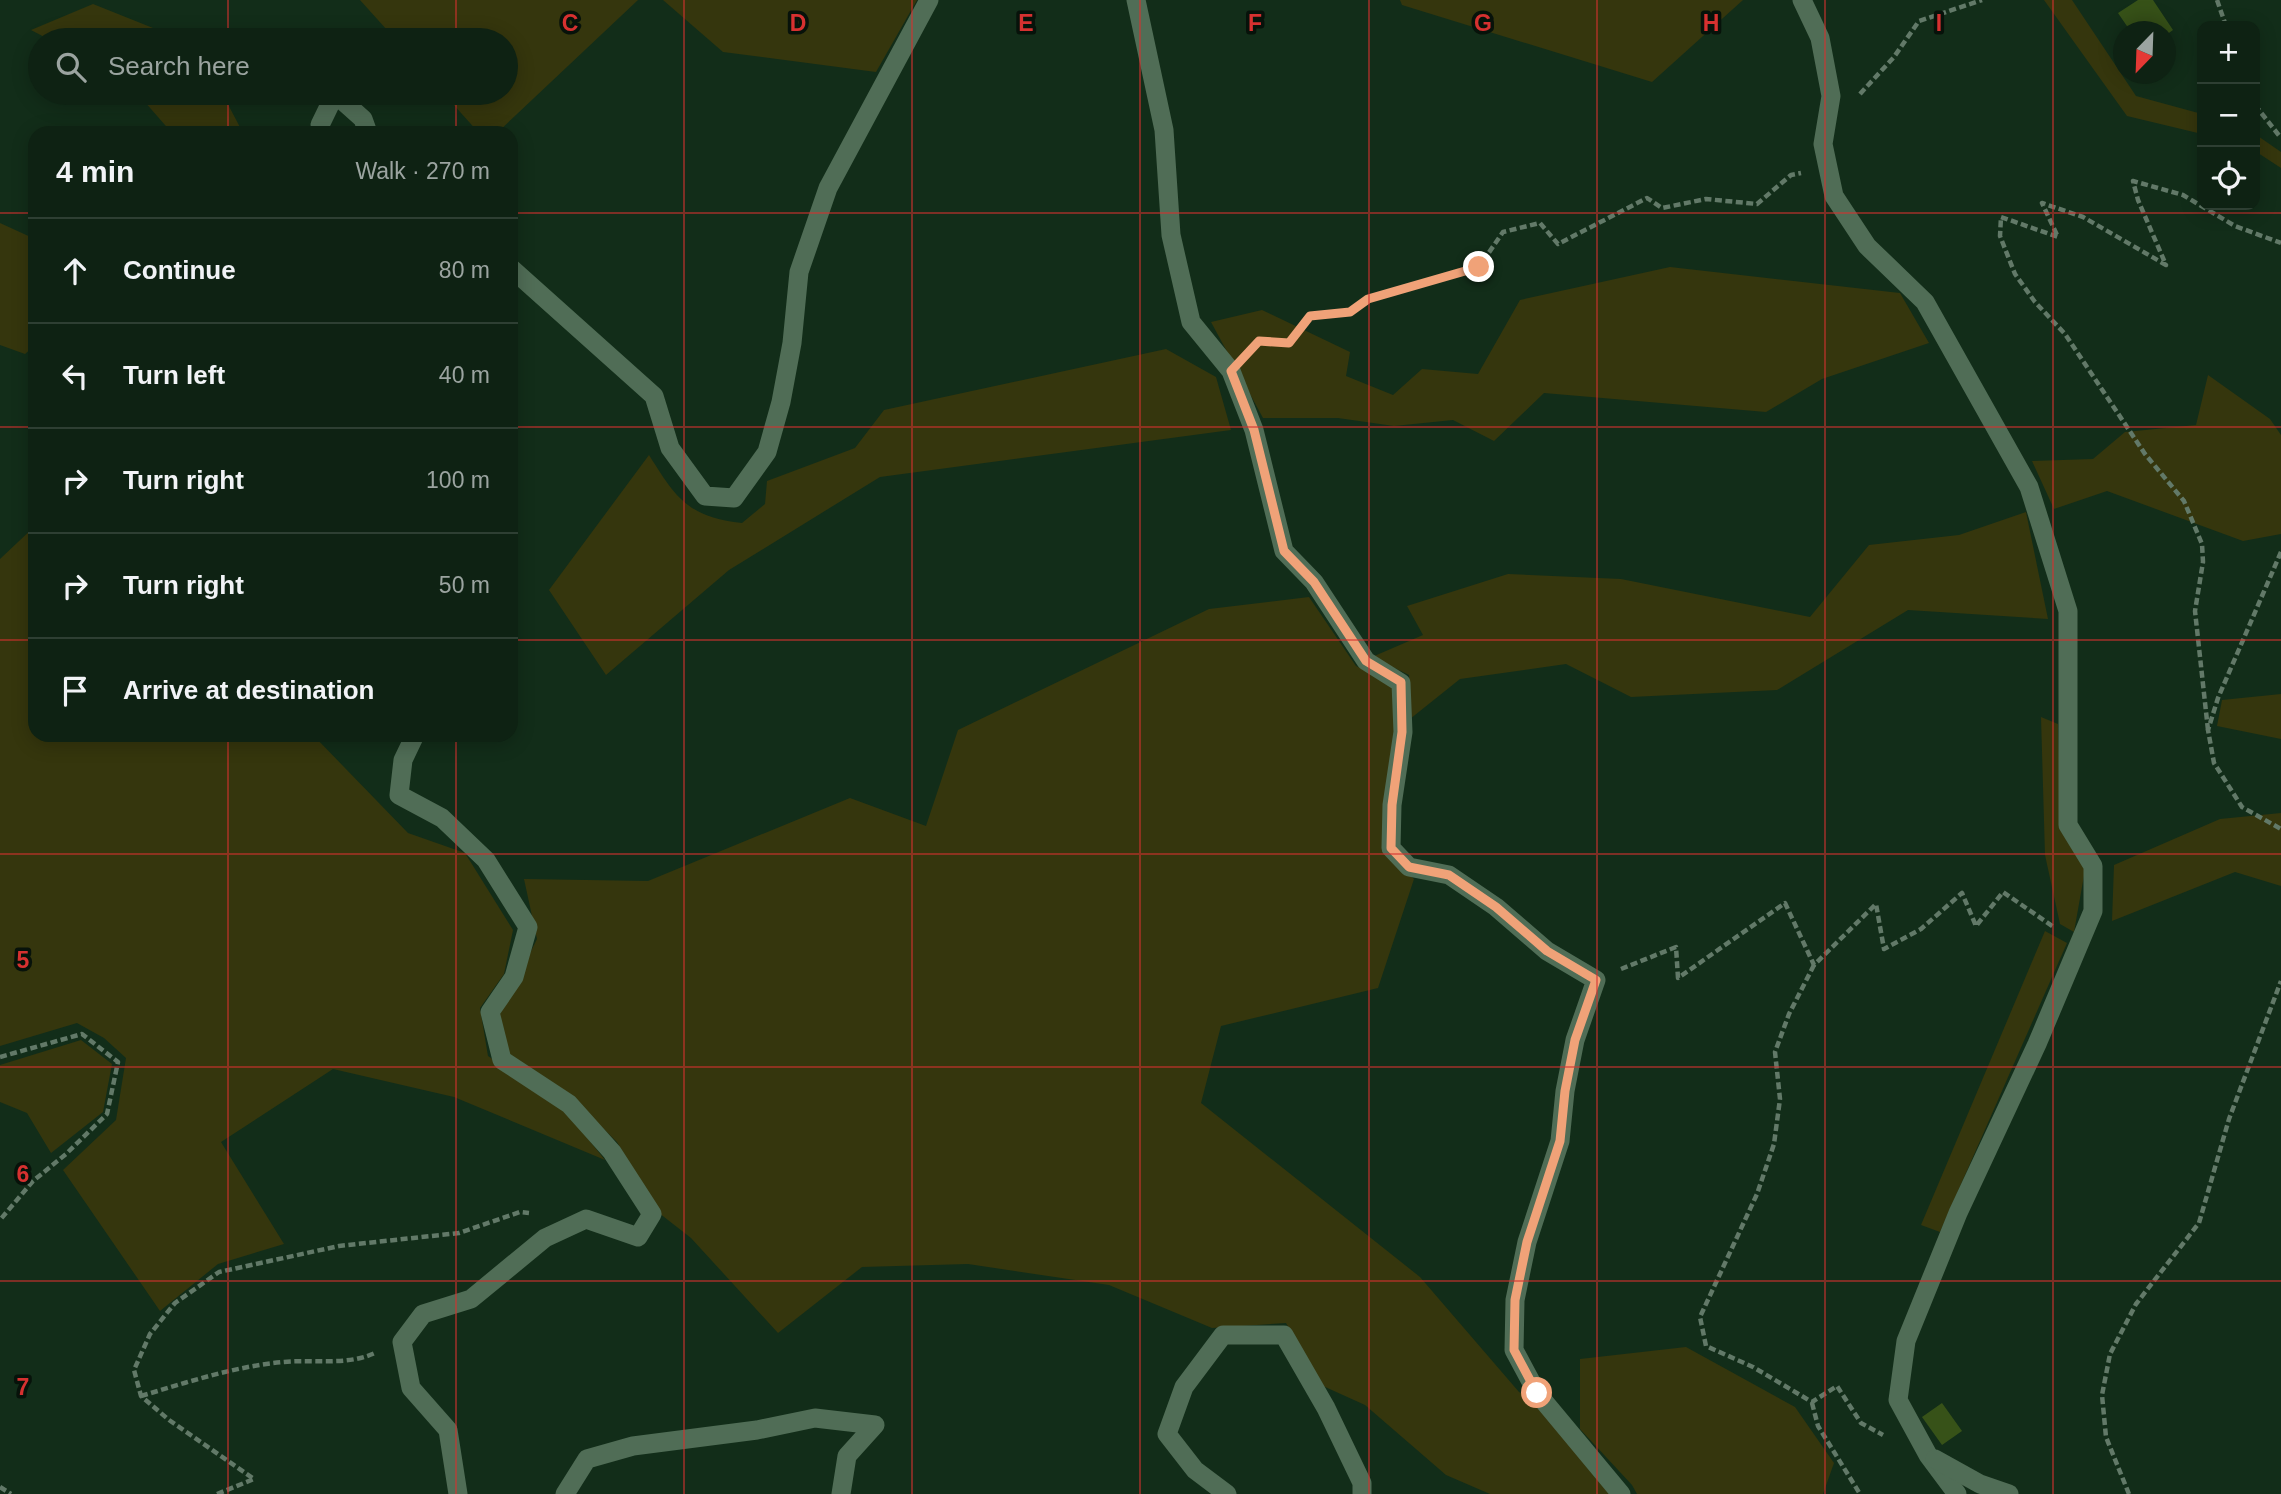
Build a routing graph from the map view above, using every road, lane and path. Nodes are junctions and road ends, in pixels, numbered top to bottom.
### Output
1 (929, 0) edge
2 (1136, 0) edge
3 (1802, 0) edge
4 (1982, 0) edge
5 (2217, 0) edge
6 (2224, 21) edge
7 (1859, 96) dead end
8 (330, 105) edge
9 (347, 105) edge
10 (2260, 111) edge
11 (320, 126) edge
12 (366, 126) edge
13 (2281, 138) edge
14 (1828, 169) junction
15 (2281, 243) edge
16 (518, 274) edge
17 (1231, 371) junction
18 (2281, 552) edge
19 (2208, 730) junction
20 (412, 742) edge
21 (2281, 829) edge
22 (2079, 945) junction
23 (1814, 965) junction
24 (1596, 980) junction
25 (2281, 981) edge
26 (0, 1057) edge
27 (533, 1214) dead end
28 (0, 1220) edge
29 (402, 1342) junction
30 (141, 1396) junction
31 (1812, 1402) junction
32 (1928, 1455) junction
33 (0, 1487) edge
34 (11, 1494) edge
35 (217, 1494) edge
36 (458, 1494) edge
37 (565, 1494) edge
38 (841, 1494) edge
39 (1227, 1494) edge
40 (1362, 1494) edge
41 (1621, 1494) edge
42 (1860, 1494) edge
43 (1957, 1494) edge
44 (2009, 1494) edge
45 (2129, 1494) edge

1 - 16 street
2 - 17 street
3 - 14 street
4 - 7 path
5 - 6 path
8 - 11 street
9 - 12 street
10 - 13 path
14 - 17 path
14 - 22 street
15 - 19 path
17 - 24 street
18 - 19 path
19 - 21 path
20 - 29 street
22 - 23 path
22 - 32 street
23 - 24 path
23 - 31 path
24 - 41 street
25 - 45 path
26 - 28 path
27 - 30 path
29 - 30 path
29 - 36 street
30 - 35 path
31 - 32 path
31 - 42 path
32 - 43 street
32 - 44 street
33 - 34 path
37 - 38 street
39 - 40 street

